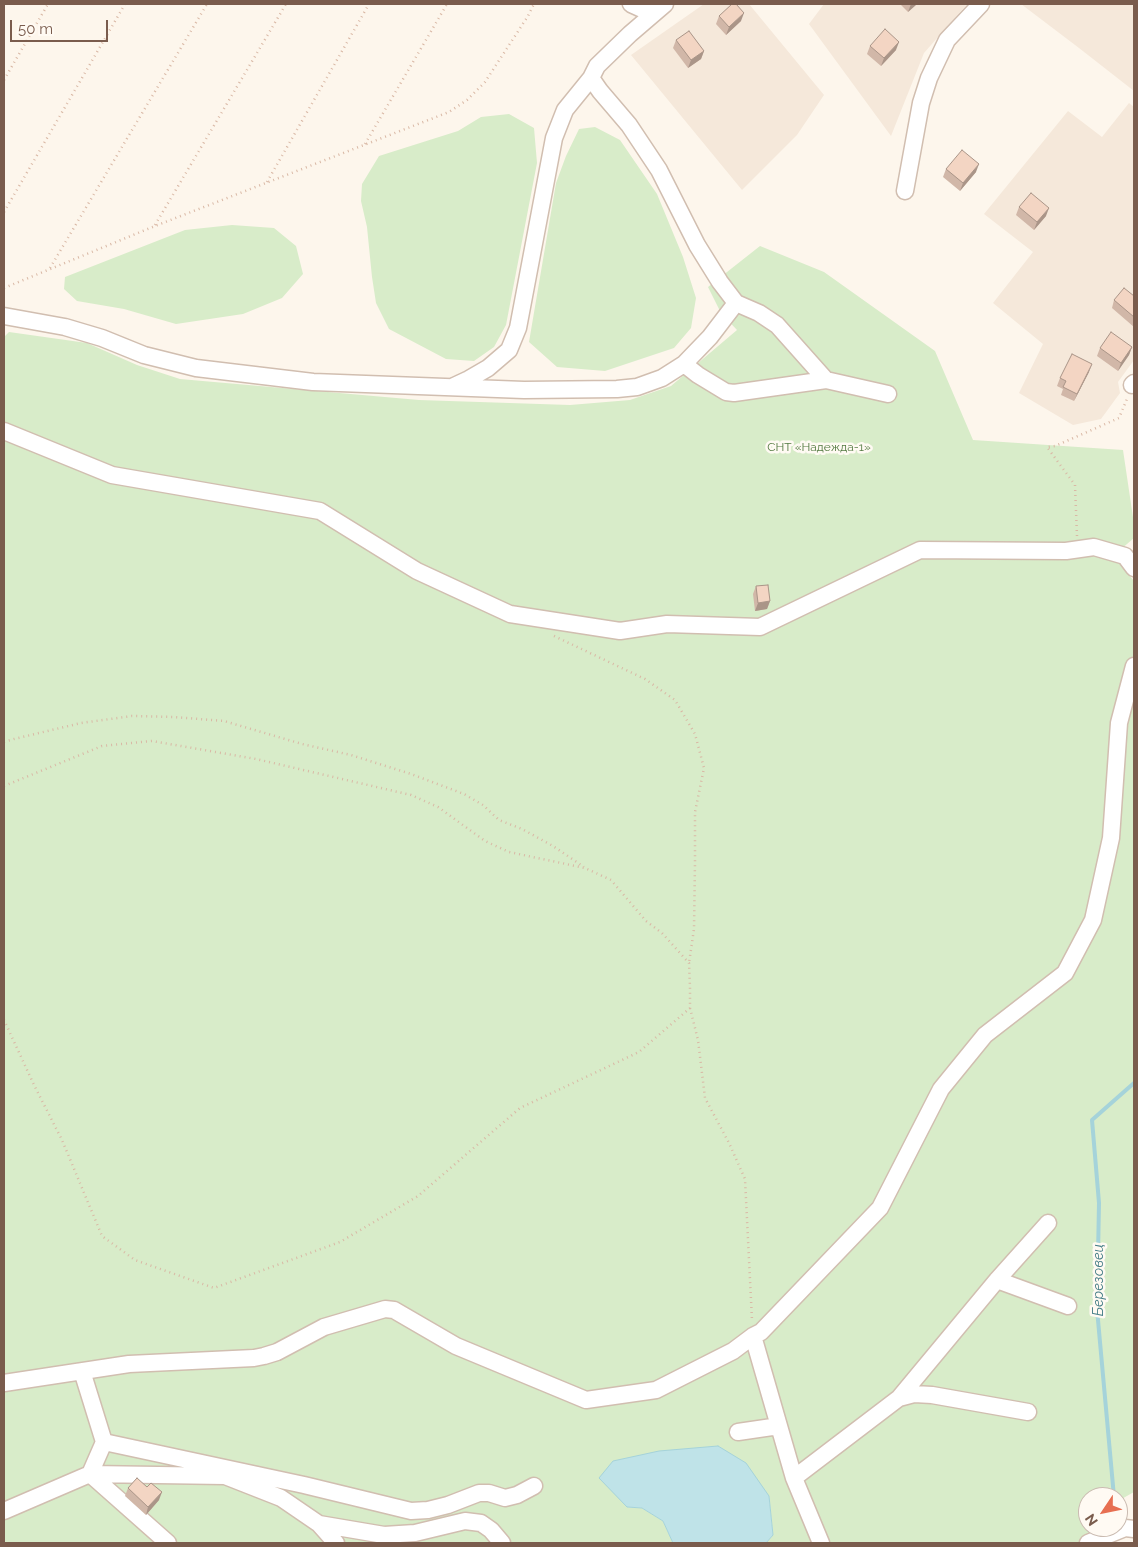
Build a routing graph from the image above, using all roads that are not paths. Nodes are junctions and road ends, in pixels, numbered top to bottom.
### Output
1 (631, 4) edge
2 (981, 4) edge
3 (659, 9) edge
4 (592, 78) junction
5 (905, 191) dead end
6 (736, 304) junction
7 (4, 316) edge
8 (684, 364) junction
9 (826, 380) junction
10 (452, 387) junction
11 (888, 394) dead end
12 (4, 431) edge
13 (1134, 568) edge
14 (1134, 666) edge
15 (1048, 1222) dead end
16 (997, 1280) junction
17 (1068, 1306) dead end
18 (752, 1336) junction
19 (82, 1370) junction
20 (4, 1383) edge
21 (899, 1398) junction
22 (1028, 1412) dead end
23 (779, 1426) junction
24 (738, 1432) dead end
25 (104, 1442) junction
26 (90, 1474) junction
27 (794, 1478) junction
28 (534, 1486) dead end
29 (4, 1511) edge
30 (319, 1524) junction
31 (1134, 1529) edge
32 (168, 1543) edge
33 (336, 1543) edge
34 (502, 1543) edge
35 (821, 1543) edge
36 (1088, 1543) edge

1 - 3 street
2 - 5 street
3 - 4 street
4 - 6 street
4 - 10 street
6 - 8 street
6 - 9 street
7 - 10 street
8 - 9 street
8 - 10 street
9 - 11 street
12 - 13 street
14 - 18 street
15 - 16 street
16 - 17 street
16 - 21 street
18 - 19 street
18 - 23 street
19 - 20 street
19 - 25 street
21 - 22 street
21 - 27 street
23 - 24 street
23 - 27 street
25 - 26 street
25 - 28 street
26 - 29 street
26 - 30 street
26 - 32 street
27 - 35 street
30 - 33 street
30 - 34 street
31 - 36 street

